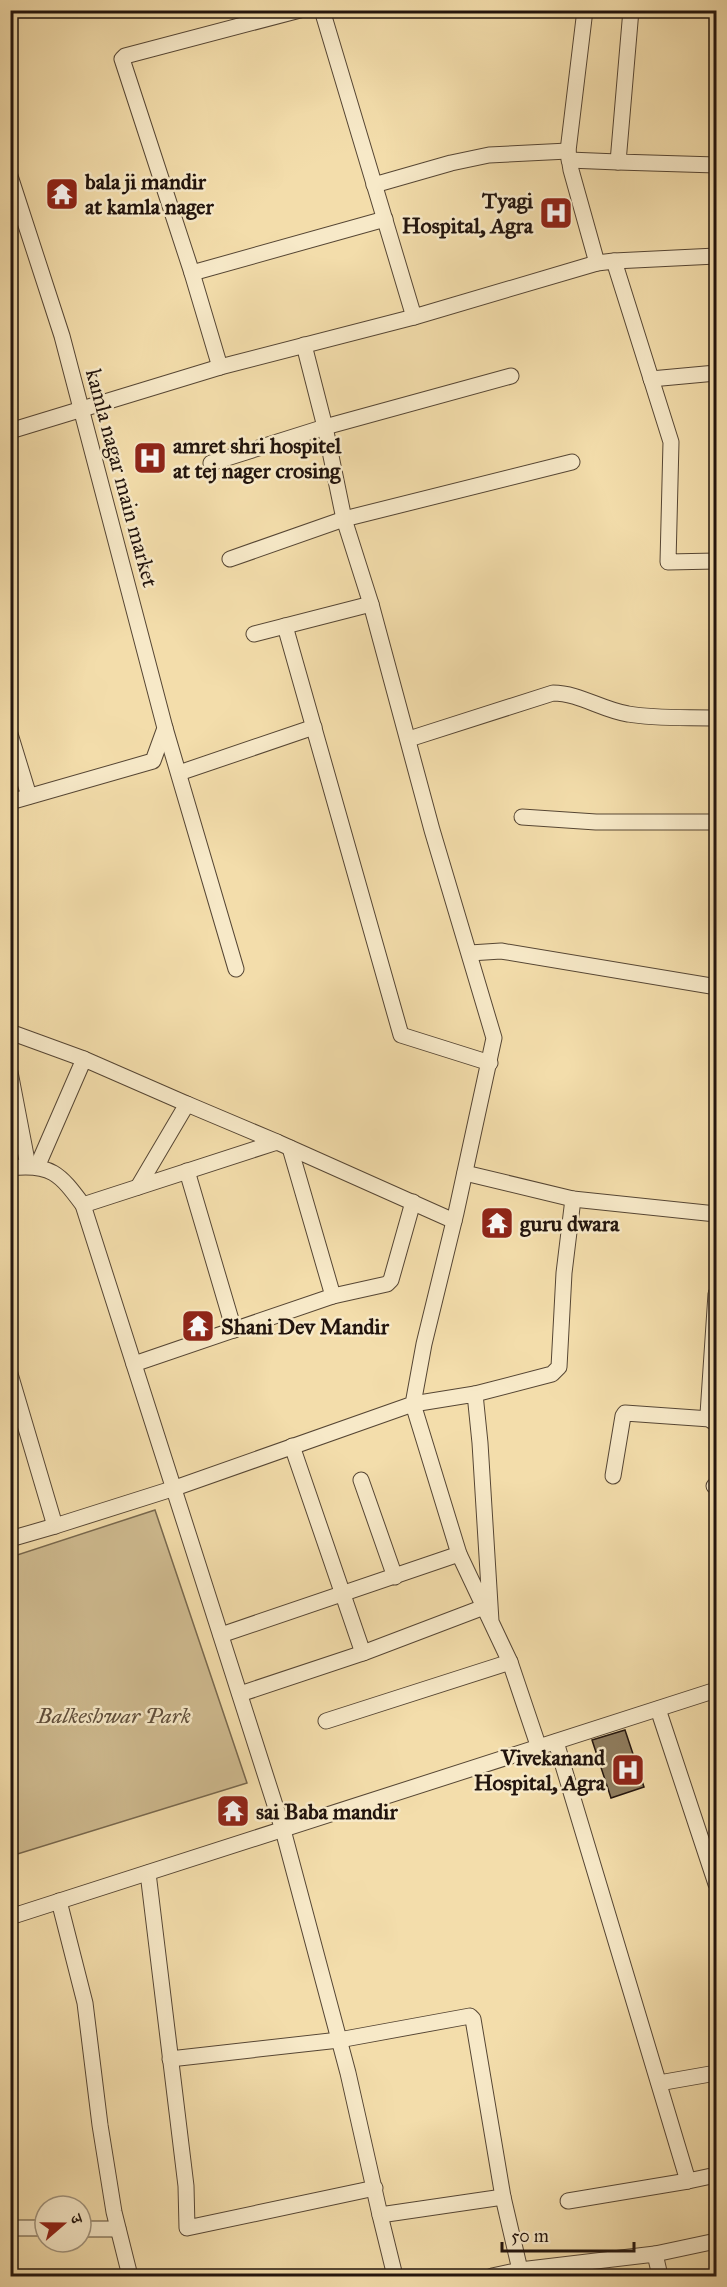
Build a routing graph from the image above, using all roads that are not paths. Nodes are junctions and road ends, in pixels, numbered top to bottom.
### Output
1 (300, 10) edge
2 (322, 10) edge
3 (585, 10) edge
4 (631, 10) edge
5 (568, 156) junction
6 (618, 162) junction
7 (717, 165) edge
8 (10, 176) edge
9 (374, 185) junction
10 (385, 219) junction
11 (717, 256) edge
12 (614, 261) junction
13 (597, 263) junction
14 (192, 273) junction
15 (414, 317) junction
16 (304, 345) junction
17 (220, 368) junction
18 (717, 373) edge
19 (512, 376) dead end
20 (651, 378) junction
21 (80, 411) junction
22 (326, 427) junction
23 (10, 431) edge
24 (572, 462) dead end
25 (211, 463) dead end
26 (345, 519) junction
27 (230, 559) dead end
28 (717, 561) edge
29 (372, 604) junction
30 (285, 626) junction
31 (254, 634) dead end
32 (717, 718) edge
33 (314, 727) junction
34 (165, 728) junction
35 (10, 734) edge
36 (409, 739) junction
37 (179, 773) junction
38 (29, 796) junction
39 (10, 802) edge
40 (522, 818) dead end
41 (717, 822) edge
42 (470, 953) junction
43 (236, 969) dead end
44 (711, 986) dead end
45 (10, 1032) edge
46 (84, 1059) junction
47 (490, 1063) junction
48 (10, 1072) edge
49 (187, 1104) junction
50 (283, 1145) junction
51 (33, 1167) junction
52 (10, 1168) edge
53 (187, 1171) junction
54 (465, 1173) junction
55 (138, 1187) junction
56 (573, 1199) junction
57 (413, 1202) junction
58 (82, 1205) junction
59 (717, 1214) edge
60 (454, 1221) junction
61 (717, 1294) edge
62 (333, 1296) junction
63 (234, 1330) junction
64 (134, 1364) junction
65 (10, 1374) edge
66 (474, 1394) junction
67 (413, 1404) junction
68 (15, 1407) edge
69 (713, 1420) edge
70 (292, 1446) junction
71 (613, 1476) dead end
72 (361, 1480) dead end
73 (175, 1488) junction
74 (55, 1526) junction
75 (10, 1539) edge
76 (459, 1554) junction
77 (395, 1577) junction
78 (342, 1595) junction
79 (488, 1614) junction
80 (221, 1635) junction
81 (363, 1653) junction
82 (510, 1662) junction
83 (717, 1690) edge
84 (240, 1694) junction
85 (658, 1709) junction
86 (326, 1720) dead end
87 (556, 1742) junction
88 (539, 1748) junction
89 (283, 1830) junction
90 (148, 1873) junction
91 (716, 1884) edge
92 (59, 1901) junction
93 (10, 1917) edge
94 (339, 2040) junction
95 (170, 2059) junction
96 (717, 2073) edge
97 (659, 2084) junction
98 (717, 2175) edge
99 (688, 2181) junction
100 (375, 2187) junction
101 (503, 2197) junction
102 (568, 2201) dead end
103 (380, 2215) junction
104 (10, 2228) edge
105 (33, 2228) edge
106 (93, 2229) edge
107 (118, 2229) junction
108 (717, 2241) edge
109 (655, 2254) junction
110 (520, 2270) junction
111 (129, 2277) edge
112 (395, 2277) edge
113 (492, 2277) edge
114 (660, 2277) edge

1 - 14 street
2 - 9 street
3 - 5 street
4 - 6 street
5 - 6 street
5 - 9 street
5 - 13 street
6 - 7 street
8 - 21 street, kamla nagar main market
9 - 10 street
10 - 14 street
10 - 15 street
11 - 12 street
12 - 13 street
12 - 20 street
13 - 15 street
14 - 17 street
15 - 16 street
16 - 17 street
16 - 22 street
17 - 21 street
18 - 20 street
19 - 22 street
20 - 28 street
21 - 23 street
21 - 34 street, kamla nagar main market
22 - 25 street
22 - 26 street
24 - 26 street
26 - 27 street
26 - 29 street
29 - 30 street
29 - 36 street
30 - 31 street
30 - 33 street
32 - 36 street
33 - 37 street
33 - 47 street
34 - 37 street, kamla nagar main market
34 - 38 street
35 - 38 street
36 - 42 street
37 - 43 street, kamla nagar main market
38 - 39 street
40 - 41 street
42 - 44 street
42 - 47 street
45 - 46 street
46 - 49 street
46 - 51 street
47 - 54 street
48 - 51 street
49 - 50 street
49 - 55 street
50 - 53 street
50 - 57 street
50 - 62 street
51 - 52 street
51 - 58 street
53 - 55 street
53 - 63 street
54 - 56 street
54 - 60 street
55 - 58 street
56 - 59 street
56 - 66 street
57 - 60 street
57 - 62 street
58 - 64 street
60 - 67 street
61 - 69 street
62 - 63 street
63 - 64 street
64 - 73 street
65 - 68 street
66 - 67 street
66 - 79 street
67 - 70 street
67 - 76 street
68 - 74 street
69 - 71 street
70 - 73 street
70 - 78 street
72 - 77 street
73 - 74 street
73 - 80 street
74 - 75 street
76 - 77 street
76 - 79 street
77 - 78 street
78 - 80 street
78 - 81 street
79 - 81 street
79 - 82 street
80 - 84 street
81 - 84 street
82 - 86 street
82 - 88 street
83 - 85 street
84 - 89 street
85 - 87 street
85 - 91 street
87 - 88 street
87 - 97 street
88 - 89 street
89 - 90 street
89 - 94 street
90 - 92 street
90 - 95 street
92 - 93 street
92 - 107 street
94 - 95 street
94 - 100 street
94 - 101 street
95 - 100 street
96 - 97 street
97 - 99 street
98 - 99 street
99 - 102 street
100 - 103 street
101 - 103 street
101 - 110 street
103 - 112 street
104 - 105 street
106 - 107 street
107 - 111 street
108 - 109 street
109 - 110 street
109 - 114 street
110 - 113 street

